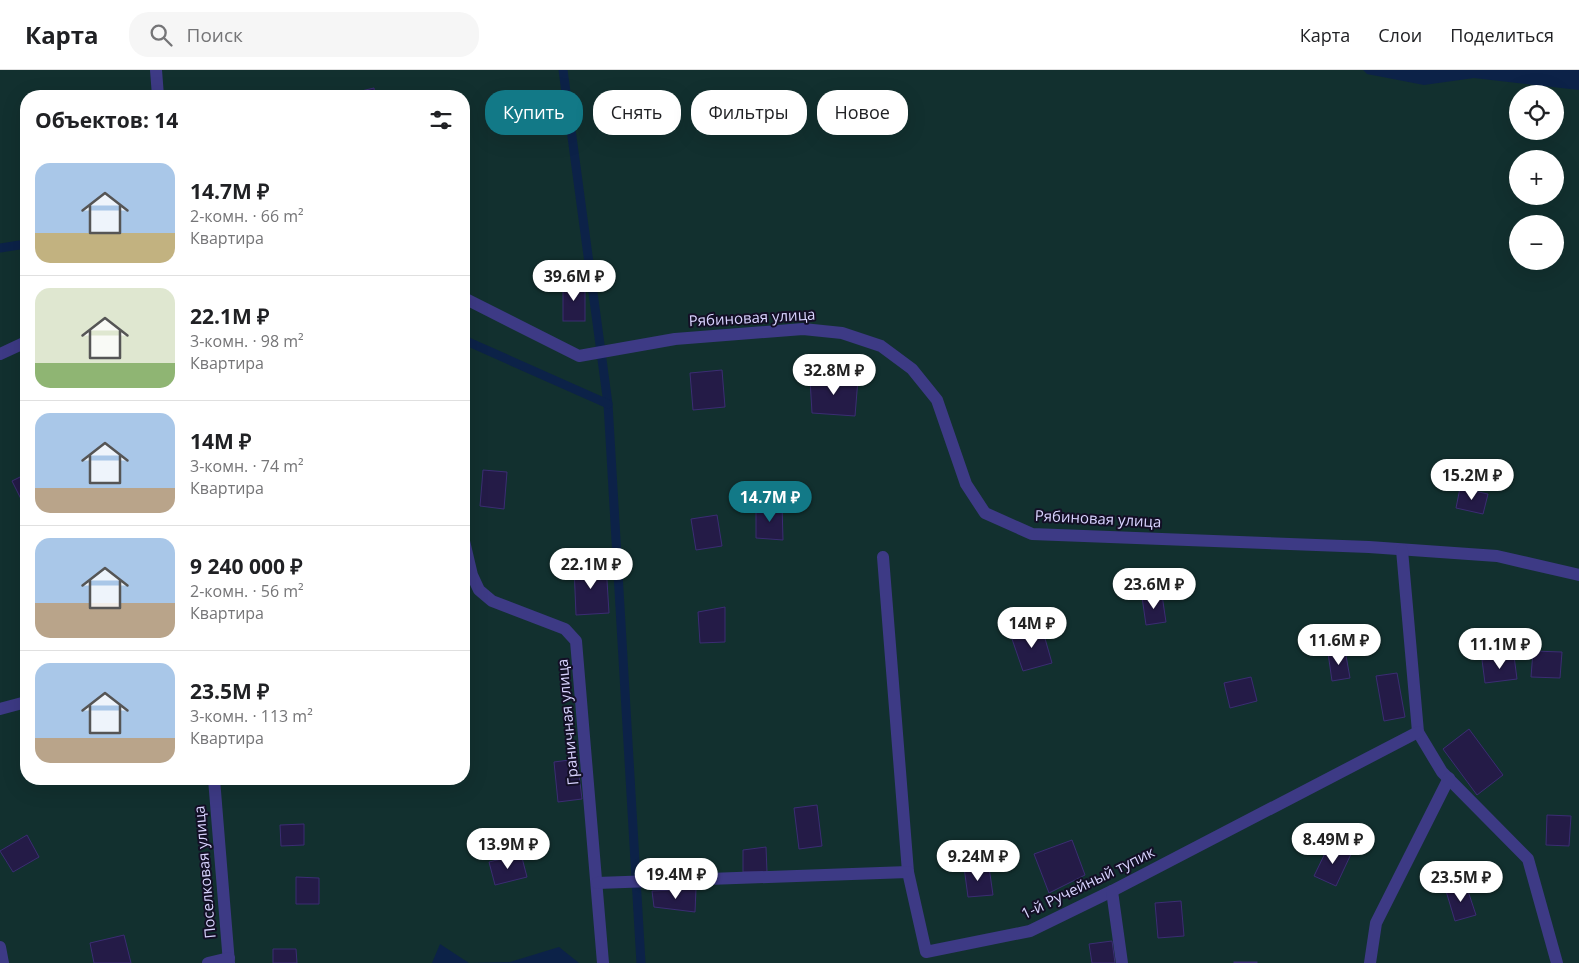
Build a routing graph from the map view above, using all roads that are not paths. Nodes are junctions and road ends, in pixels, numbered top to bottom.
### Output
1 (156, 70) edge
2 (158, 90) edge
3 (470, 301) edge
4 (20, 345) edge
5 (0, 354) edge
6 (1402, 550) junction
7 (883, 556) dead end
8 (470, 566) edge
9 (1579, 575) edge
10 (20, 704) edge
11 (0, 709) edge
12 (1418, 732) junction
13 (1449, 778) junction
14 (214, 785) edge
15 (908, 872) junction
16 (597, 883) junction
17 (1112, 891) junction
18 (0, 947) edge
19 (229, 961) edge
20 (3, 963) edge
21 (208, 963) edge
22 (603, 963) edge
23 (1122, 963) edge
24 (1370, 963) edge
25 (1556, 963) edge

1 - 2 street
3 - 6 street, Рябиновая улица
4 - 5 street
6 - 9 street, Рябиновая улица
6 - 12 street
7 - 15 street
8 - 16 street, Граничная улица
10 - 11 street
12 - 13 street
12 - 17 street, 1-й Ручейный тупик
13 - 24 street
13 - 25 street
14 - 19 street, Поселковая улица
15 - 16 street
15 - 17 street, 1-й Ручейный тупик
16 - 22 street, Граничная улица
17 - 23 street
18 - 20 street
19 - 21 street

